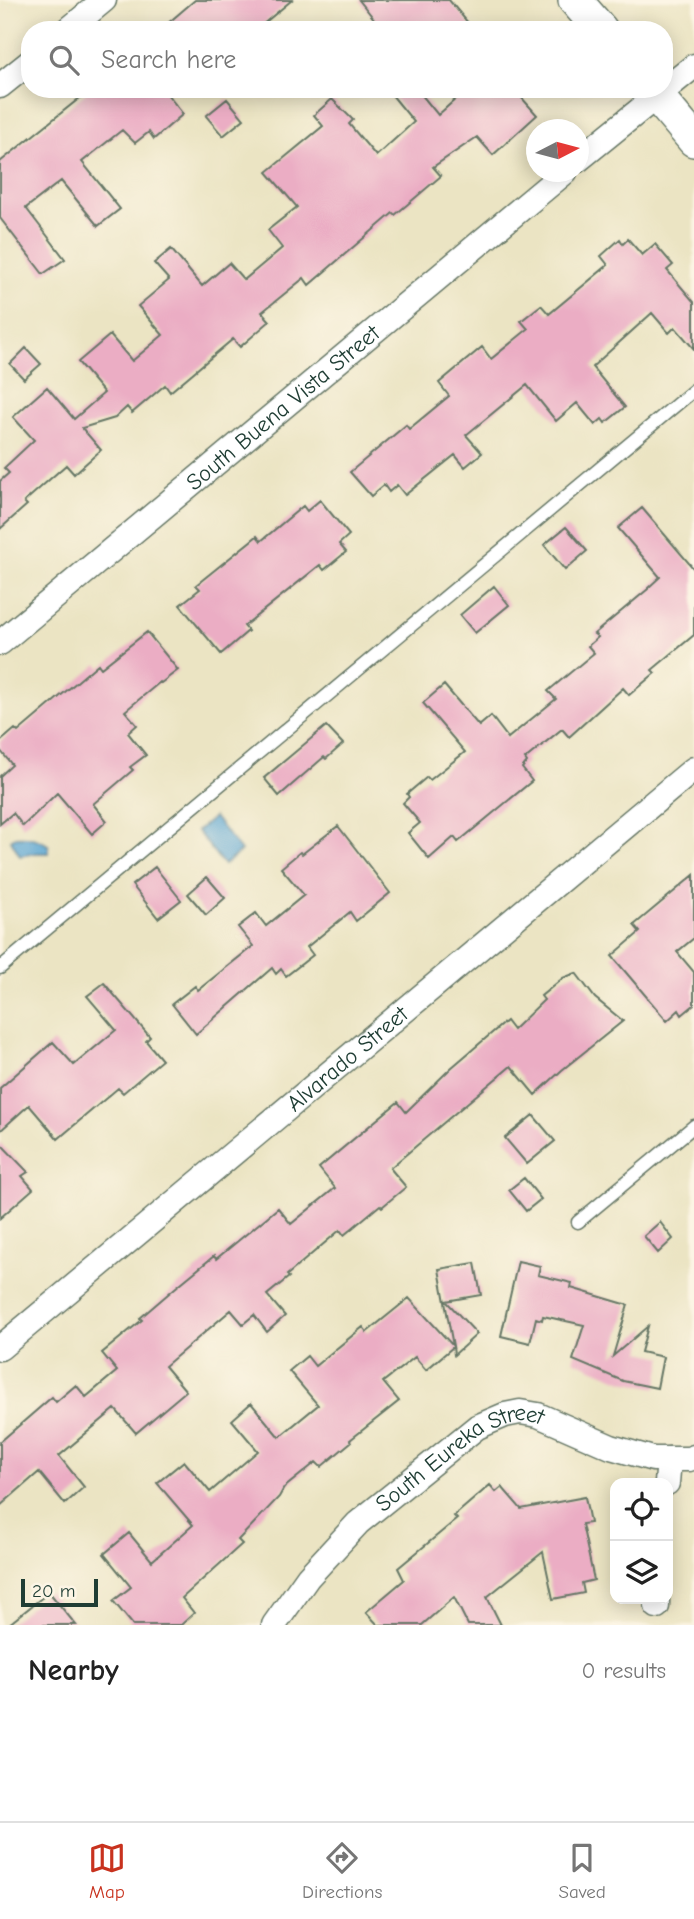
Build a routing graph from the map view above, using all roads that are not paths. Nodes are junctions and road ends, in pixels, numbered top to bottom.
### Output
1 (104, 0) edge
2 (576, 0) edge
3 (79, 21) edge
4 (594, 21) edge
5 (694, 66) edge
6 (21, 69) edge
7 (673, 79) edge
8 (0, 86) edge
9 (646, 98) edge
10 (658, 98) edge
11 (694, 140) edge
12 (589, 151) edge
13 (553, 182) edge
14 (694, 390) edge
15 (0, 643) edge
16 (694, 769) edge
17 (0, 968) edge
18 (694, 1126) edge
19 (578, 1223) dead end
20 (0, 1348) edge
21 (694, 1457) edge
22 (668, 1471) edge
23 (274, 1625) edge

1 - 3 street
2 - 4 main road
5 - 7 street
6 - 8 street
9 - 12 street
10 - 11 main road
13 - 15 street, South Buena Vista Street
14 - 17 lane
16 - 20 street, Alvarado Street
18 - 19 lane
21 - 22 street, South Eureka Street
22 - 23 street, South Eureka Street

